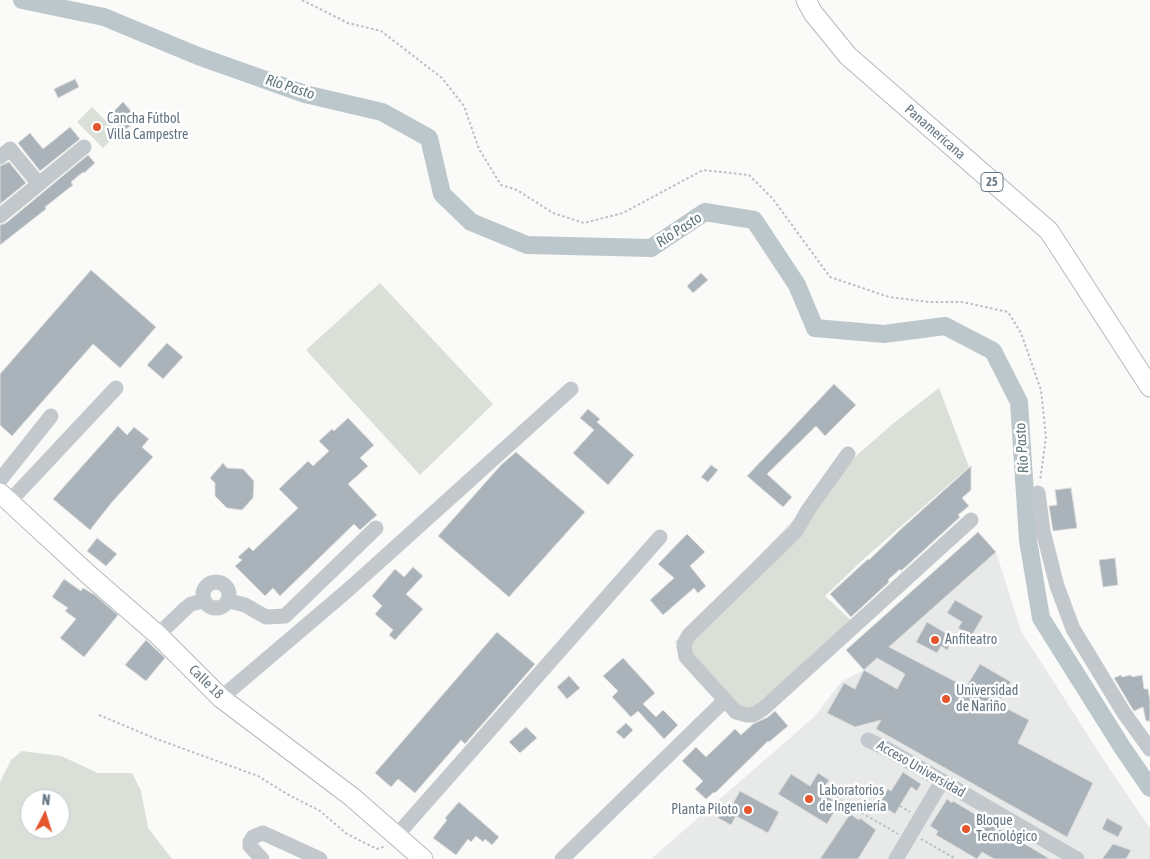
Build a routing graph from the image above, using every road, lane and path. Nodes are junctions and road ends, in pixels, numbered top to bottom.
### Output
1 (302, 0) edge
2 (806, 0) edge
3 (84, 147) dead end
4 (0, 157) edge
5 (38, 184) junction
6 (0, 216) edge
7 (1150, 387) edge
8 (116, 388) dead end
9 (571, 389) dead end
10 (52, 416) dead end
11 (848, 454) dead end
12 (0, 480) edge
13 (1038, 493) joint
14 (5, 497) edge
15 (971, 520) dead end
16 (376, 528) dead end
17 (660, 537) dead end
18 (203, 601) junction
19 (228, 601) junction
20 (158, 635) junction
21 (221, 698) junction
22 (725, 700) junction
23 (99, 715) dead end
24 (868, 740) dead end
25 (1150, 750) edge
26 (942, 781) junction
27 (823, 790) dead end
28 (397, 836) junction
29 (909, 837) junction
30 (262, 859) edge
31 (320, 859) edge
32 (423, 859) edge
33 (562, 859) edge
34 (896, 859) edge
35 (956, 859) edge
36 (1078, 859) edge

1 - 13 path
2 - 7 main road, Panamericana / 25
3 - 5 street
4 - 5 street
5 - 6 street
8 - 14 street
9 - 21 street
10 - 12 street
11 - 22 street
13 - 25 street
14 - 20 main road, Calle 18
15 - 22 street
16 - 19 street
17 - 28 street
18 - 19 street
18 - 19 street
18 - 20 street
20 - 21 main road, Calle 18
21 - 28 main road, Calle 18
22 - 33 street
23 - 28 path
24 - 26 street, Acceso Universidad
26 - 29 street
26 - 36 street, Acceso Universidad
27 - 29 path
28 - 32 main road, Calle 18
29 - 34 street
29 - 35 path
30 - 31 street

